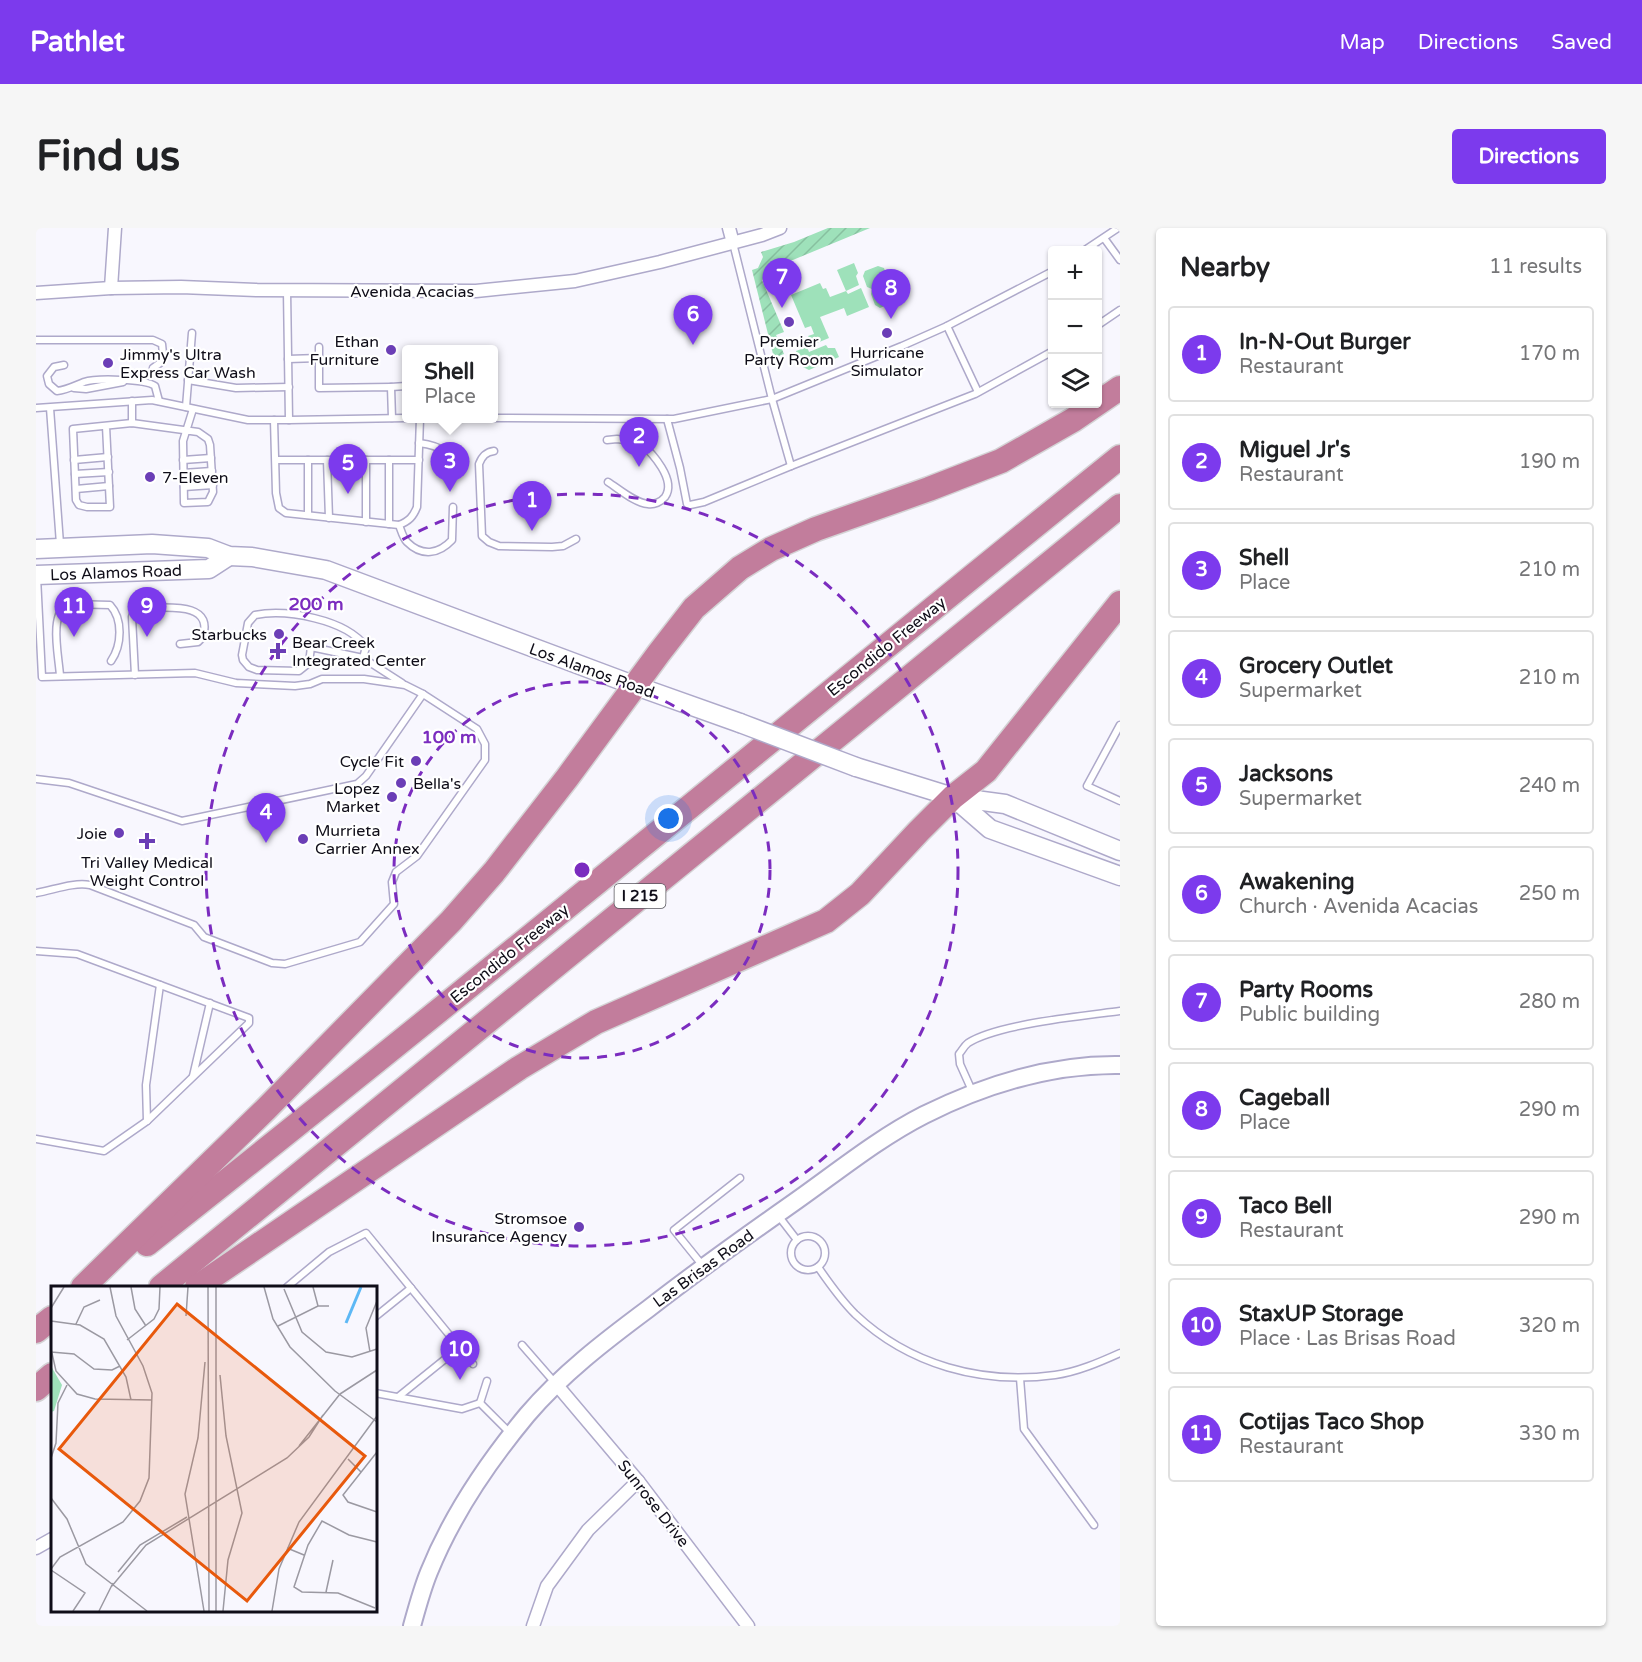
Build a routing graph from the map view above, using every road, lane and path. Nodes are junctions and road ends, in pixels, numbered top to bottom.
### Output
1 (116, 228) edge
2 (729, 228) edge
3 (780, 228) edge
4 (1118, 228) edge
5 (1104, 238) junction
6 (733, 243) junction
7 (1091, 246) edge
8 (1120, 260) edge
9 (1048, 274) edge
10 (111, 288) junction
11 (286, 291) junction
12 (36, 293) edge
13 (1120, 310) edge
14 (1102, 322) edge
15 (946, 326) junction
16 (192, 333) dead end
17 (36, 340) edge
18 (319, 347) dead end
19 (1048, 354) edge
20 (319, 358) junction
21 (288, 359) junction
22 (64, 365) dead end
23 (153, 368) dead end
24 (188, 380) junction
25 (402, 386) edge
26 (289, 387) junction
27 (391, 387) junction
28 (1120, 388) edge
29 (978, 393) junction
30 (772, 399) junction
31 (132, 401) junction
32 (159, 401) junction
33 (36, 408) edge
34 (50, 408) junction
35 (190, 408) junction
36 (392, 418) junction
37 (402, 418) edge
38 (498, 418) edge
39 (667, 419) junction
40 (274, 420) junction
41 (289, 420) junction
42 (132, 423) junction
43 (420, 423) edge
44 (106, 426) junction
45 (188, 430) junction
46 (607, 440) dead end
47 (419, 443) junction
48 (494, 451) dead end
49 (108, 457) junction
50 (1120, 457) edge
51 (211, 458) junction
52 (74, 460) junction
53 (183, 460) junction
54 (276, 460) junction
55 (308, 460) junction
56 (327, 460) junction
57 (366, 460) junction
58 (390, 460) junction
59 (419, 460) junction
60 (791, 466) junction
61 (212, 471) junction
62 (109, 472) junction
63 (183, 473) junction
64 (75, 474) junction
65 (452, 476) dead end
66 (608, 482) dead end
67 (213, 485) junction
68 (110, 486) junction
69 (184, 487) junction
70 (76, 489) junction
71 (1120, 506) edge
72 (453, 507) dead end
73 (308, 515) junction
74 (329, 518) junction
75 (366, 522) junction
76 (389, 524) junction
77 (399, 525) junction
78 (576, 539) dead end
79 (60, 548) junction
80 (36, 549) edge
81 (229, 556) junction
82 (37, 575) edge
83 (1120, 603) edge
84 (180, 644) dead end
85 (363, 658) junction
86 (111, 661) dead end
87 (135, 675) junction
88 (60, 676) junction
89 (39, 678) edge
90 (405, 685) junction
91 (636, 686) junction
92 (423, 694) junction
93 (1120, 725) edge
94 (36, 779) edge
95 (953, 797) junction
96 (1120, 801) edge
97 (1120, 851) edge
98 (1120, 876) edge
99 (36, 893) edge
100 (36, 951) edge
101 (160, 985) junction
102 (210, 1004) junction
103 (1120, 1011) edge
104 (1120, 1065) edge
105 (193, 1077) junction
106 (973, 1094) junction
107 (147, 1121) junction
108 (36, 1139) edge
109 (740, 1178) dead end
110 (777, 1215) junction
111 (797, 1240) junction
112 (703, 1267) junction
113 (818, 1267) junction
114 (84, 1286) edge
115 (93, 1286) edge
116 (162, 1286) edge
117 (198, 1286) edge
118 (288, 1286) edge
119 (411, 1288) junction
120 (376, 1316) edge
121 (522, 1345) dead end
122 (459, 1347) junction
123 (1120, 1353) edge
124 (473, 1364) dead end
125 (51, 1376) edge
126 (1020, 1378) junction
127 (488, 1381) dead end
128 (51, 1384) edge
129 (556, 1384) junction
130 (36, 1389) edge
131 (376, 1393) edge
132 (36, 1394) edge
133 (398, 1397) junction
134 (480, 1403) junction
135 (512, 1434) junction
136 (638, 1480) junction
137 (1094, 1525) dead end
138 (51, 1540) edge
139 (36, 1548) edge
140 (412, 1626) edge
141 (533, 1626) edge
142 (748, 1626) edge

1 - 10 street
2 - 6 street
3 - 6 street, Avenida Acacias
4 - 5 lane
5 - 7 lane
5 - 8 lane
6 - 11 street, Avenida Acacias
6 - 30 lane
9 - 15 lane
10 - 11 street, Avenida Acacias
10 - 12 street, Avenida Acacias
11 - 21 lane
13 - 14 lane
15 - 29 lane
15 - 30 lane
16 - 24 lane
17 - 23 lane
18 - 20 lane
19 - 29 lane
20 - 21 lane
20 - 27 lane
21 - 26 lane
22 - 32 lane
24 - 26 lane
24 - 35 lane
25 - 27 lane
26 - 41 lane
27 - 36 lane
28 - 91 highway
29 - 60 lane
30 - 39 lane
30 - 60 lane
31 - 32 lane
31 - 34 lane
31 - 42 lane
32 - 35 lane
33 - 34 lane
34 - 79 lane
35 - 40 lane
35 - 45 lane
36 - 37 lane
36 - 41 lane
38 - 39 lane
39 - 60 lane
40 - 41 lane
40 - 54 lane
42 - 44 lane
42 - 45 lane
43 - 47 lane
44 - 49 lane
44 - 52 lane
45 - 51 lane
45 - 53 lane
46 - 66 lane
47 - 59 lane
47 - 65 lane
48 - 78 lane
49 - 52 lane
49 - 62 lane
50 - 115 highway, Escondido Freeway / I 215
51 - 53 lane
51 - 61 lane
52 - 64 lane
53 - 63 lane
54 - 55 lane
54 - 73 lane
55 - 56 lane
55 - 73 lane
56 - 57 lane
56 - 74 lane
57 - 58 lane
57 - 75 lane
58 - 59 lane
58 - 76 lane
59 - 77 lane
61 - 63 lane
61 - 67 lane
62 - 64 lane
62 - 68 lane
63 - 69 lane
64 - 70 lane
67 - 69 lane
67 - 69 lane
68 - 70 lane
68 - 70 lane
71 - 116 highway, I 215
72 - 77 lane
73 - 74 lane
74 - 75 lane
75 - 76 lane
76 - 77 lane
79 - 80 main road, Los Alamos Road
79 - 81 main road, Los Alamos Road
81 - 82 main road, Los Alamos Road
81 - 91 main road, Los Alamos Road
82 - 89 lane
83 - 95 highway
84 - 87 lane
85 - 85 lane
85 - 90 lane
86 - 88 lane
87 - 88 lane
87 - 90 lane
88 - 89 lane
90 - 92 lane
91 - 95 main road, Los Alamos Road, bridge
91 - 114 highway
92 - 94 lane
92 - 99 lane
93 - 96 lane
95 - 97 main road, Los Alamos Road
95 - 98 main road, Los Alamos Road
95 - 117 highway
100 - 101 lane
101 - 102 lane
101 - 107 lane
102 - 105 lane
102 - 105 lane
103 - 106 lane
104 - 106 street, Las Brisas Road
105 - 107 lane
106 - 110 street, Las Brisas Road
107 - 108 lane
109 - 112 lane
110 - 111 lane
110 - 112 street, Las Brisas Road
111 - 113 lane
111 - 113 lane
112 - 129 street, Las Brisas Road
113 - 126 lane
118 - 119 lane
119 - 120 lane
119 - 122 lane
121 - 129 lane
122 - 124 lane
122 - 133 lane
123 - 126 lane
125 - 130 highway
126 - 137 lane
127 - 134 lane
128 - 132 highway
129 - 135 street, Las Brisas Road
129 - 136 street, Sunrose Drive
131 - 133 lane
133 - 134 lane
134 - 135 lane
135 - 140 street, Las Brisas Road
136 - 141 street
136 - 142 street, Sunrose Drive
138 - 139 street

